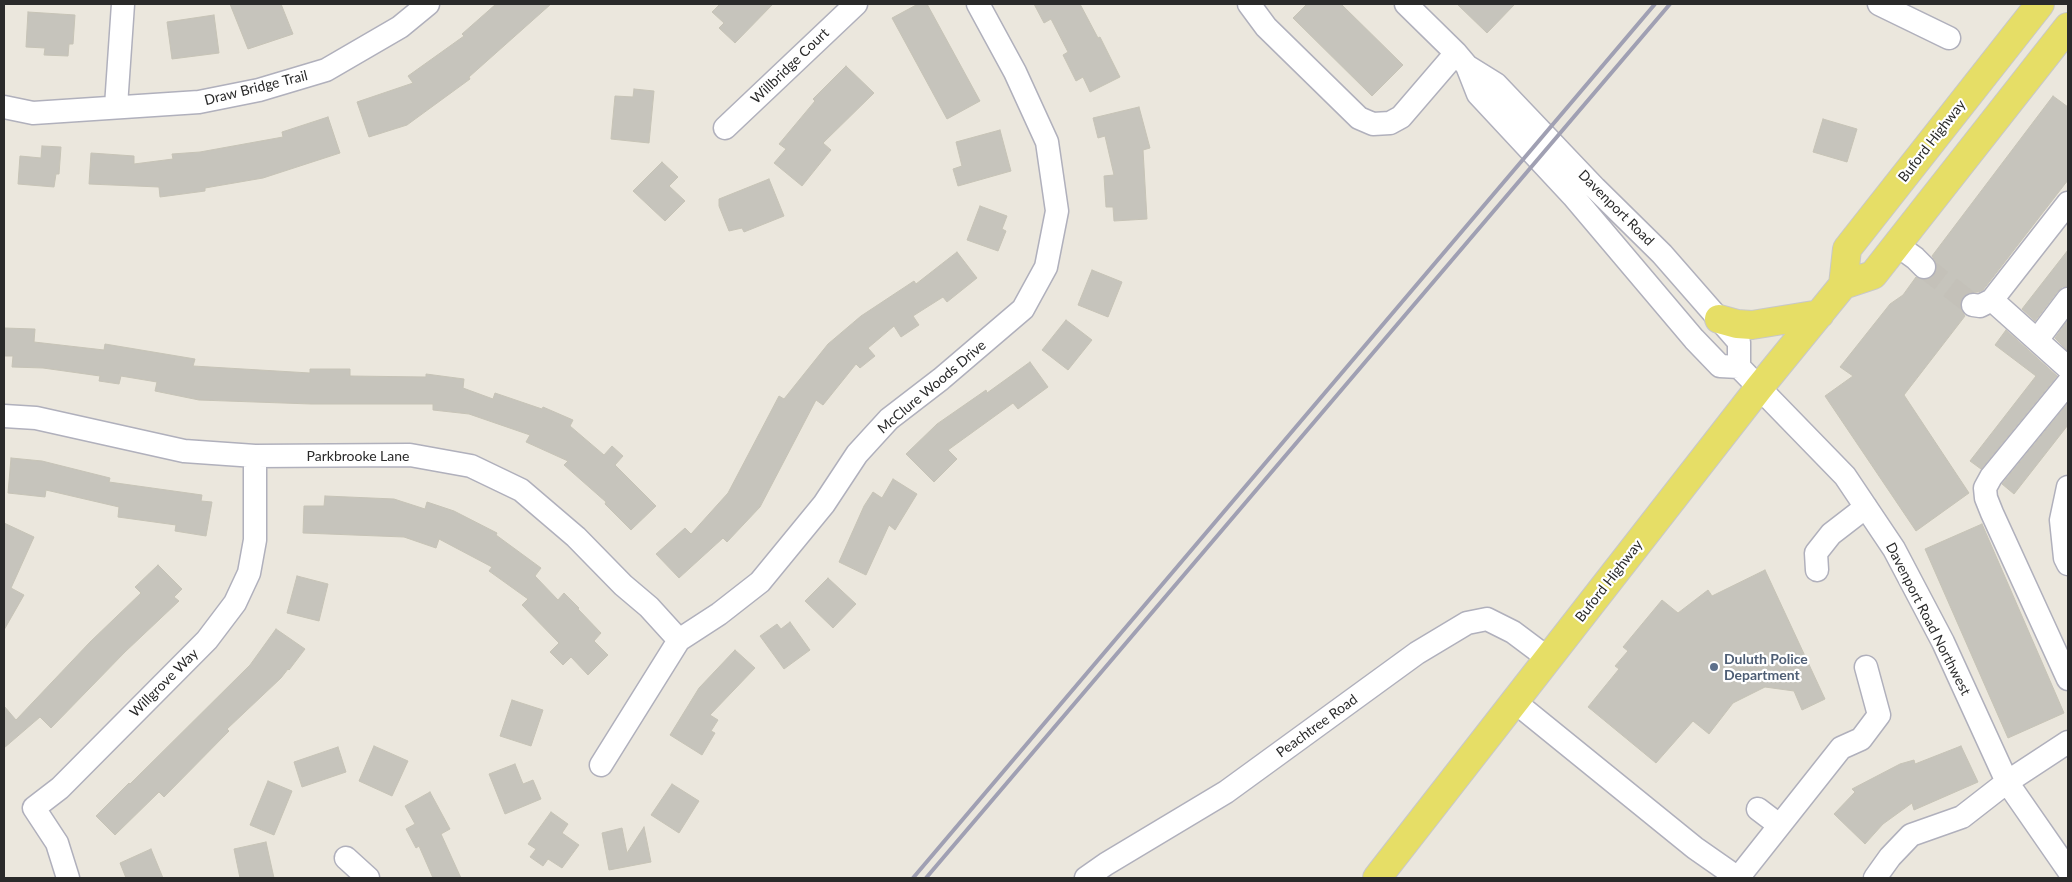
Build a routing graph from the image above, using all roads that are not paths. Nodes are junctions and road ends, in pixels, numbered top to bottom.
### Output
1 (123, 4) edge
2 (428, 4) edge
3 (856, 4) edge
4 (978, 4) edge
5 (1249, 4) edge
6 (1406, 4) edge
7 (2040, 4) edge
8 (1892, 6) edge
9 (2067, 26) edge
10 (1949, 38) dead end
11 (1461, 60) junction
12 (116, 106) junction
13 (4, 107) edge
14 (725, 128) dead end
15 (2068, 203) edge
16 (1897, 246) junction
17 (1924, 267) tunnel mouth
18 (1843, 286) junction
19 (2068, 299) edge
20 (1820, 314) junction
21 (1719, 319) junction
22 (2037, 340) junction
23 (1739, 367) junction
24 (2068, 368) edge
25 (2068, 383) edge
26 (1759, 388) junction
27 (4, 416) edge
28 (255, 456) junction
29 (2068, 487) edge
30 (1866, 507) junction
31 (2068, 564) edge
32 (1817, 570) dead end
33 (679, 640) junction
34 (1549, 659) junction
35 (1866, 667) dead end
36 (2068, 679) edge
37 (1515, 702) junction
38 (2068, 742) edge
39 (601, 765) dead end
40 (2007, 782) junction
41 (1758, 809) dead end
42 (1779, 825) junction
43 (346, 858) dead end
44 (2068, 870) edge
45 (1730, 876) edge
46 (68, 878) edge
47 (368, 878) edge
48 (1086, 878) edge
49 (1377, 878) edge
50 (1875, 878) edge

1 - 12 street
2 - 12 street, Draw Bridge Trail
3 - 14 street, Willbridge Court
4 - 33 street, McClure Woods Drive
5 - 11 street
6 - 11 street, Davenport Road
7 - 18 main road, Buford Highway
8 - 10 street
9 - 16 main road
11 - 21 street, Davenport Road
11 - 23 street, Davenport Road
12 - 13 street, Draw Bridge Trail
15 - 22 street
16 - 17 street
16 - 18 main road
18 - 20 main road, Buford Highway
19 - 22 street
20 - 21 main road
20 - 26 main road, Buford Highway
21 - 23 street, Davenport Road
22 - 24 street
23 - 26 street
25 - 36 street
26 - 30 street, Davenport Road Northwest
26 - 34 main road, Buford Highway
27 - 28 street, Parkbrooke Lane
28 - 33 street, Parkbrooke Lane
28 - 46 street, Willgrove Way
29 - 31 street
30 - 32 street
30 - 40 street, Davenport Road Northwest
33 - 39 street, McClure Woods Drive
34 - 37 main road, Buford Highway
34 - 48 street, Peachtree Road
35 - 42 street
37 - 45 street
37 - 49 main road, Buford Highway
38 - 40 street
40 - 44 street, Davenport Road Northwest
40 - 50 street
41 - 42 street
42 - 45 street
43 - 47 street

